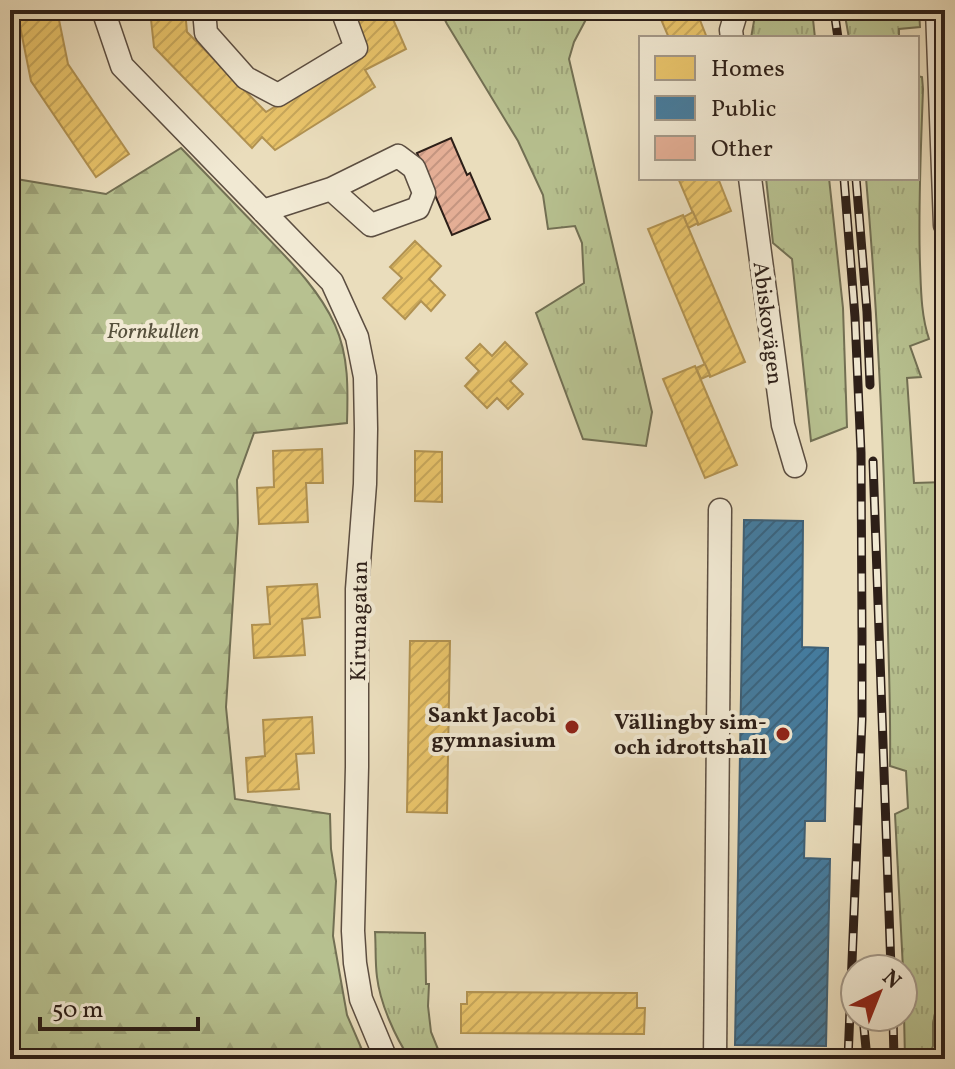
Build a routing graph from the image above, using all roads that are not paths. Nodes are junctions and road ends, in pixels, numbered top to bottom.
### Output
1 (103, 10) edge
2 (204, 10) edge
3 (342, 10) edge
4 (737, 10) edge
5 (937, 10) edge
6 (732, 36) edge
7 (750, 180) edge
8 (331, 189) dead end
9 (263, 211) junction
10 (945, 225) edge
11 (795, 466) dead end
12 (720, 510) dead end
13 (386, 1059) edge
14 (715, 1059) edge

1 - 9 street, Kirunagatan
2 - 3 street
4 - 6 street
5 - 10 street
7 - 11 street, Abiskovägen
8 - 9 street
9 - 13 street, Kirunagatan
12 - 14 street

